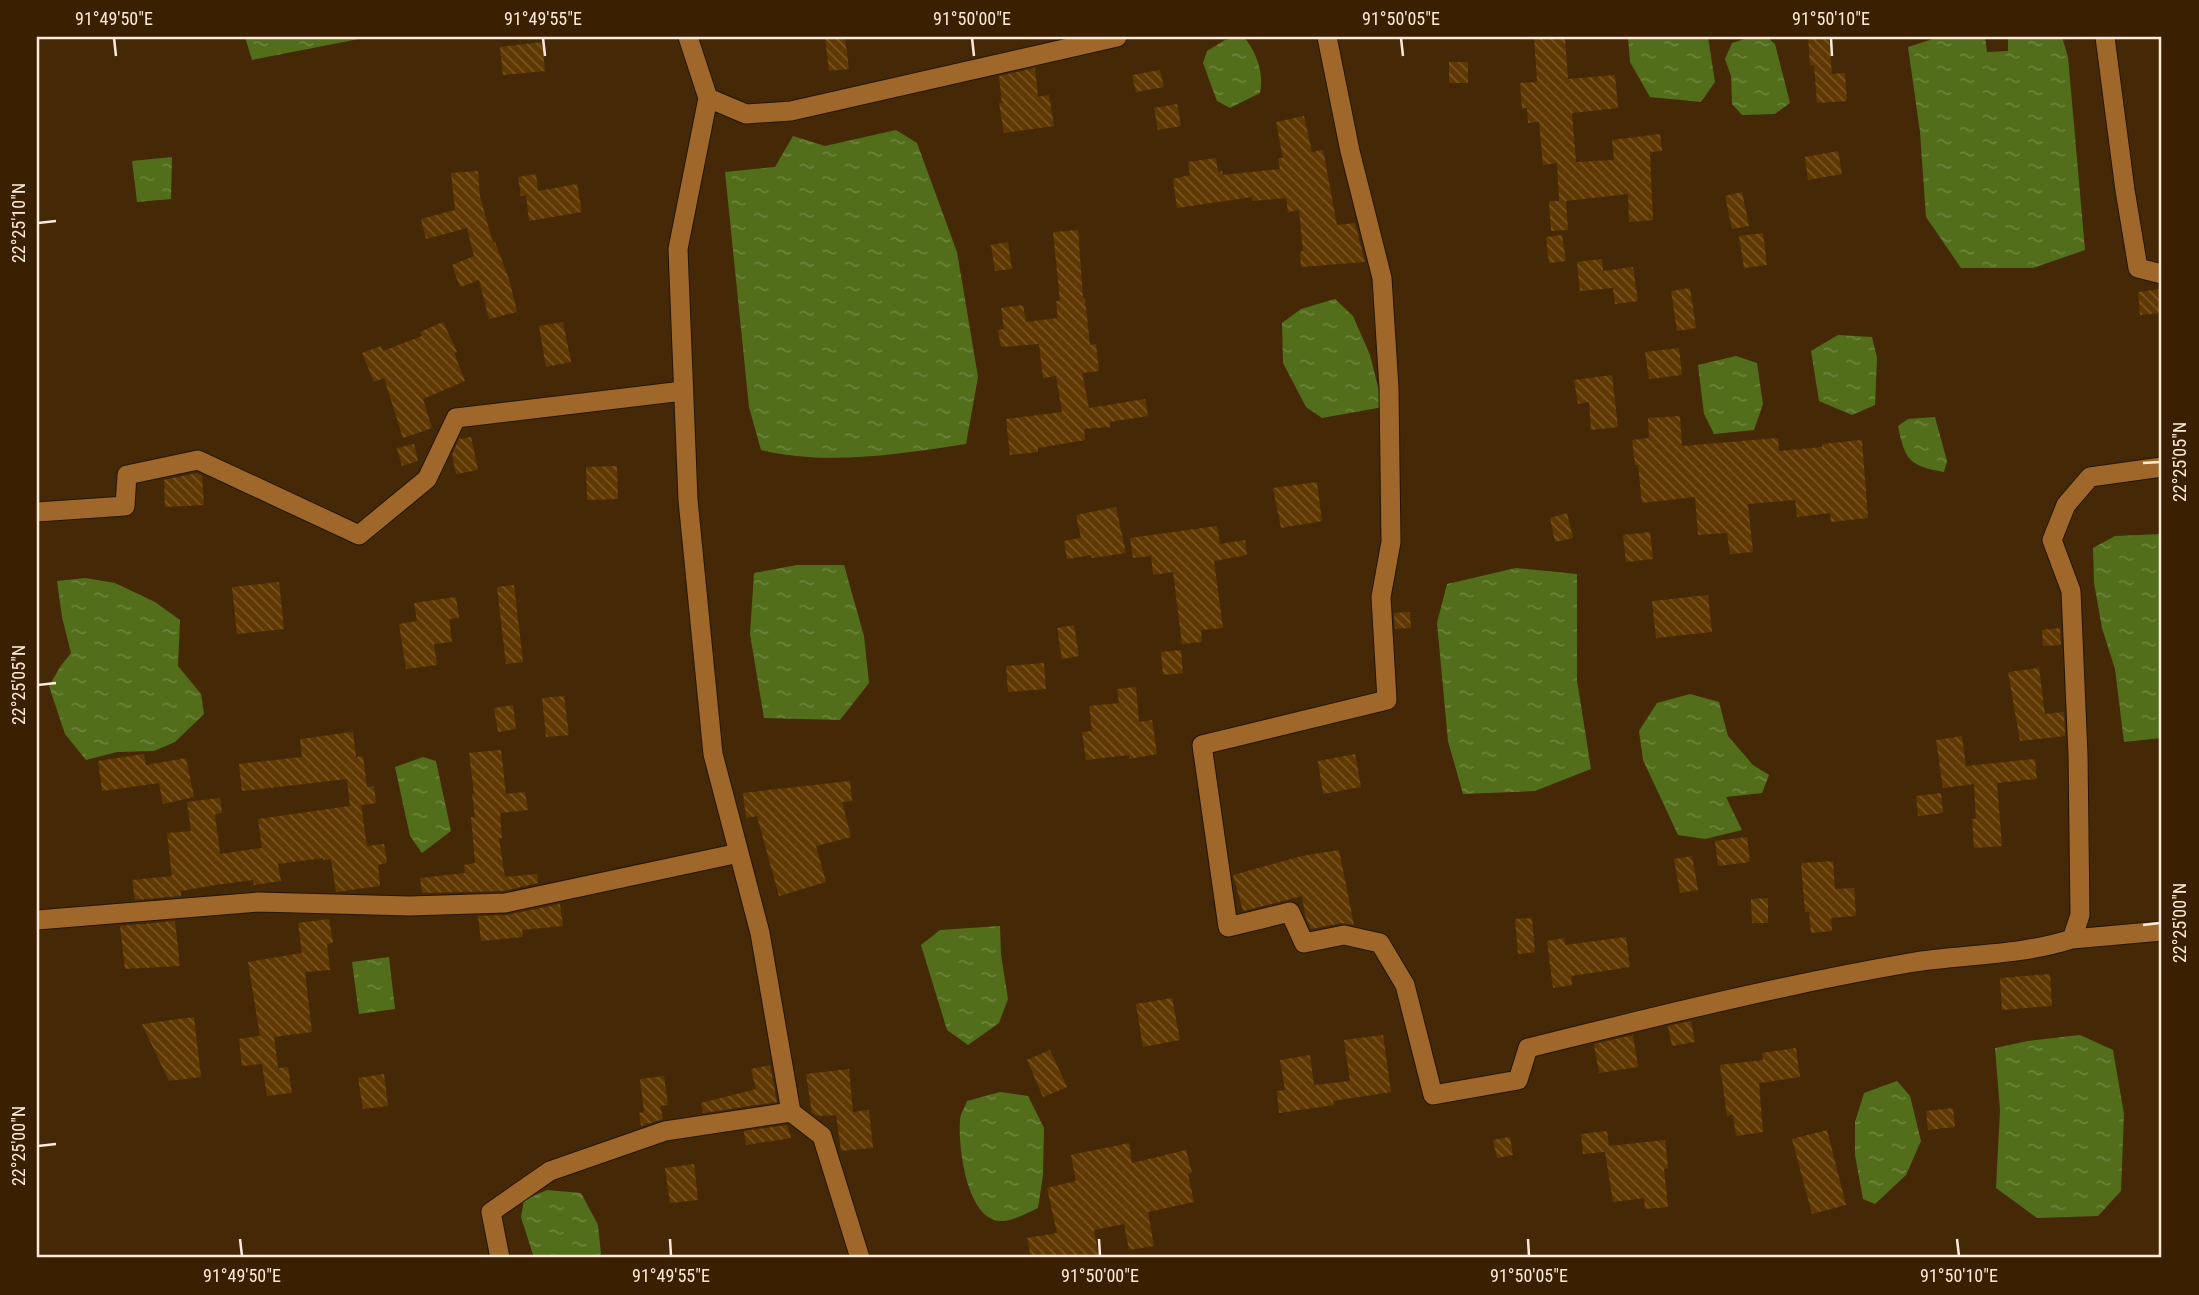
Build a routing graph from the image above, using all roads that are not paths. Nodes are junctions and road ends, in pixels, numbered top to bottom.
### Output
1 (688, 37) edge
2 (1117, 37) edge
3 (1326, 37) edge
4 (2105, 37) edge
5 (708, 98) junction
6 (2162, 274) edge
7 (683, 391) junction
8 (2162, 467) edge
9 (37, 512) edge
10 (739, 853) junction
11 (37, 920) edge
12 (2162, 931) edge
13 (2072, 939) junction
14 (791, 1112) junction
15 (500, 1258) edge
16 (860, 1258) edge

1 - 5 street
2 - 5 street
3 - 13 street
4 - 6 street
5 - 7 street
7 - 9 street
7 - 10 street
8 - 13 street
10 - 11 street
10 - 14 street
12 - 13 street
14 - 15 street
14 - 16 street

